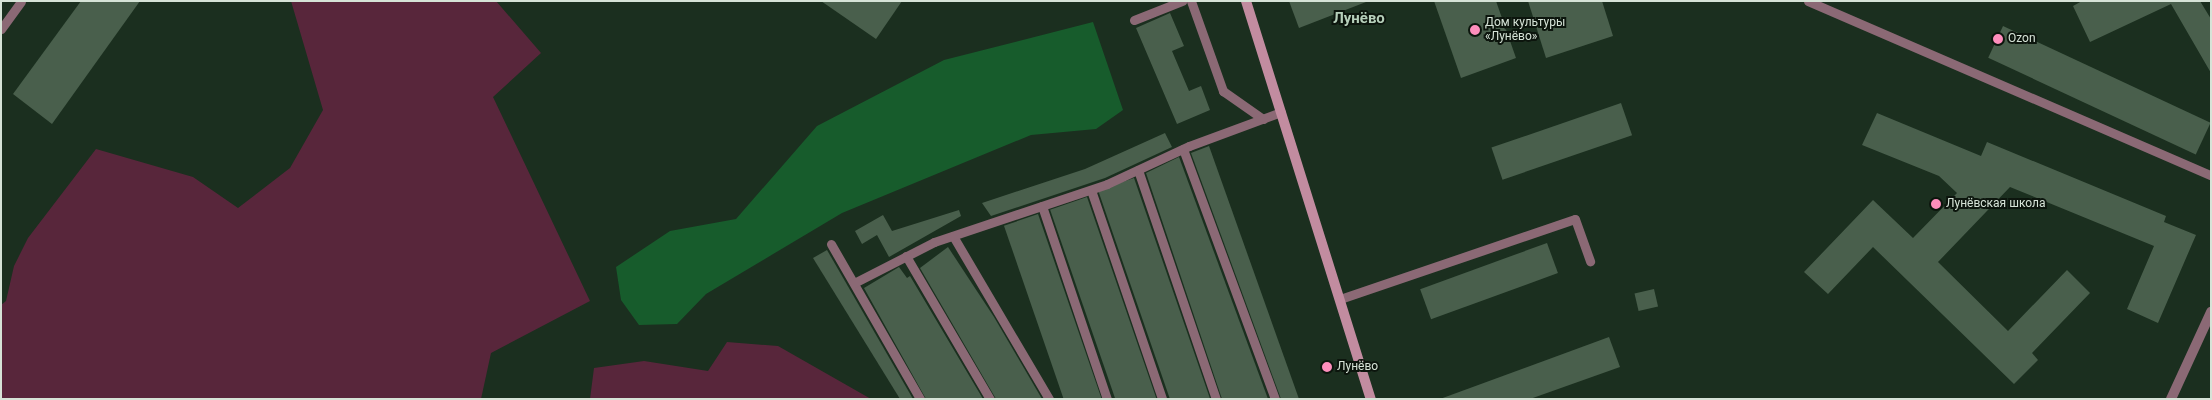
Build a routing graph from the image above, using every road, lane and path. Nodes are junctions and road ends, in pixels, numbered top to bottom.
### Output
1 (21, 1) edge
2 (1182, 1) edge
3 (1191, 1) edge
4 (1246, 1) edge
5 (1808, 1) edge
6 (1134, 20) dead end
7 (1, 29) edge
8 (1282, 112) junction
9 (1263, 119) junction
10 (1183, 149) junction
11 (1138, 170) junction
12 (2211, 175) edge
13 (1091, 190) junction
14 (1042, 206) junction
15 (953, 236) junction
16 (832, 244) dead end
17 (906, 256) junction
18 (1590, 261) dead end
19 (854, 283) junction
20 (1340, 299) junction
21 (2211, 312) edge
22 (920, 399) edge
23 (990, 399) edge
24 (1049, 399) edge
25 (1107, 399) edge
26 (1162, 399) edge
27 (1216, 399) edge
28 (1275, 399) edge
29 (1371, 399) edge
30 (2171, 399) edge

1 - 7 lane
2 - 6 lane
3 - 9 lane
4 - 8 street
5 - 12 lane
8 - 9 lane
8 - 20 street
9 - 10 lane
10 - 11 lane
10 - 28 lane
11 - 13 lane
11 - 27 lane
13 - 14 lane
13 - 26 lane
14 - 15 lane
14 - 25 lane
15 - 17 lane
15 - 24 lane
16 - 19 lane
17 - 19 lane
17 - 23 lane
18 - 20 lane
19 - 22 lane
20 - 29 street
21 - 30 street

